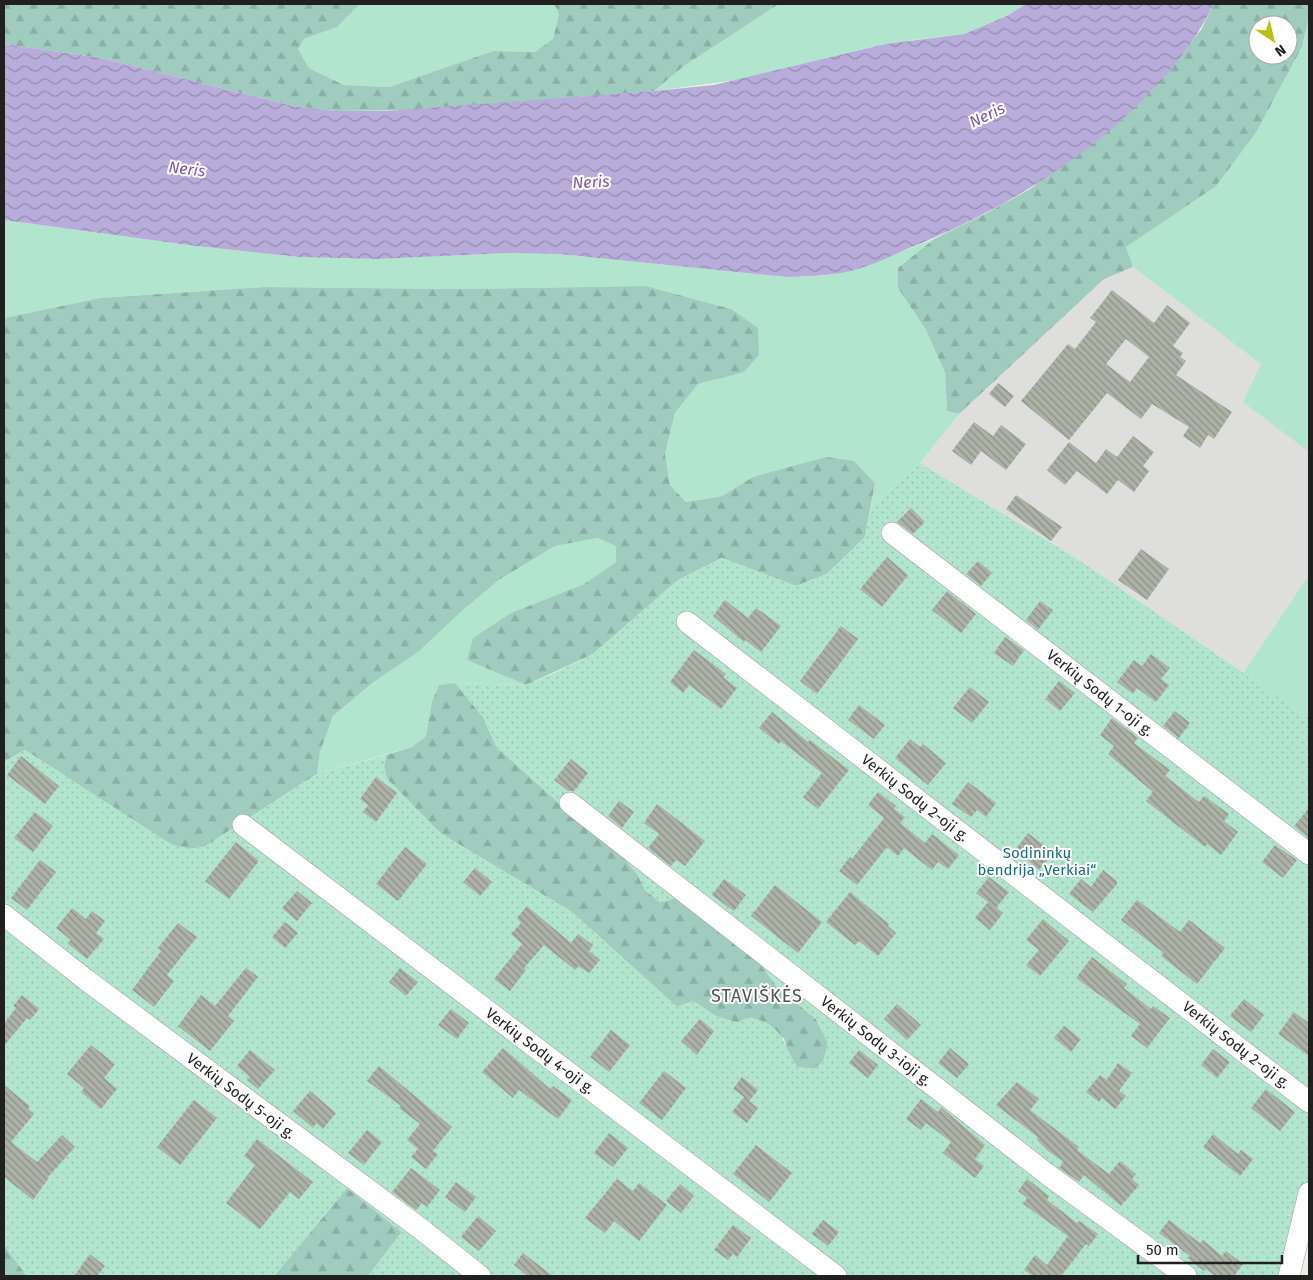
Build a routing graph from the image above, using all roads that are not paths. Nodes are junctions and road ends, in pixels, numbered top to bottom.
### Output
1 (892, 533) dead end
2 (687, 622) dead end
3 (570, 802) dead end
4 (243, 825) dead end
5 (1309, 854) edge
6 (4, 915) edge
7 (1309, 1102) edge
8 (1309, 1193) edge
9 (480, 1276) edge
10 (836, 1276) edge
11 (1186, 1276) edge
12 (1289, 1276) edge

1 - 5 street, Verkių Sodų 1-oji g.
2 - 7 street, Verkių Sodų 2-oji g.
3 - 11 street, Verkių Sodų 3-ioji g.
4 - 10 street, Verkių Sodų 4-oji g.
6 - 9 street, Verkių Sodų 5-oji g.
8 - 12 street

